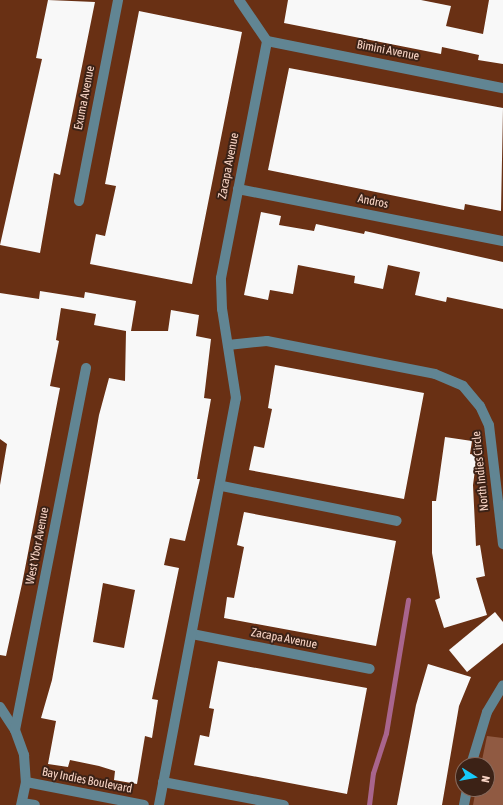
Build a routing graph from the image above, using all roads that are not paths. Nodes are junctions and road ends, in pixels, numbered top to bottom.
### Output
1 (118, 0) edge
2 (239, 0) edge
3 (267, 41) junction
4 (503, 88) edge
5 (238, 189) junction
6 (79, 201) dead end
7 (503, 241) edge
8 (228, 345) junction
9 (86, 368) dead end
10 (222, 486) junction
11 (397, 521) dead end
12 (503, 544) edge
13 (192, 634) junction
14 (370, 669) dead end
15 (503, 685) edge
16 (0, 707) edge
17 (15, 730) junction
18 (473, 757) edge
19 (26, 782) junction
20 (163, 782) junction
21 (23, 800) edge
22 (35, 805) edge
23 (144, 805) edge
24 (159, 805) edge
25 (284, 805) edge

1 - 6 street, Exuma Avenue
2 - 3 street
3 - 4 street, Bimini Avenue
3 - 5 street, Zacapa Avenue
5 - 7 street, Andros
5 - 8 street, Zacapa Avenue
8 - 10 street, Zacapa Avenue
8 - 12 street, North Indies Circle
9 - 17 street, West Ybor Avenue
10 - 11 street
10 - 13 street, Zacapa Avenue
13 - 14 street, Zacapa Avenue
13 - 20 street, Zacapa Avenue
15 - 18 street
16 - 17 street
17 - 19 street
19 - 21 street
19 - 23 street, Bay Indies Boulevard
20 - 24 street, Zacapa Avenue
20 - 25 street
21 - 22 street

